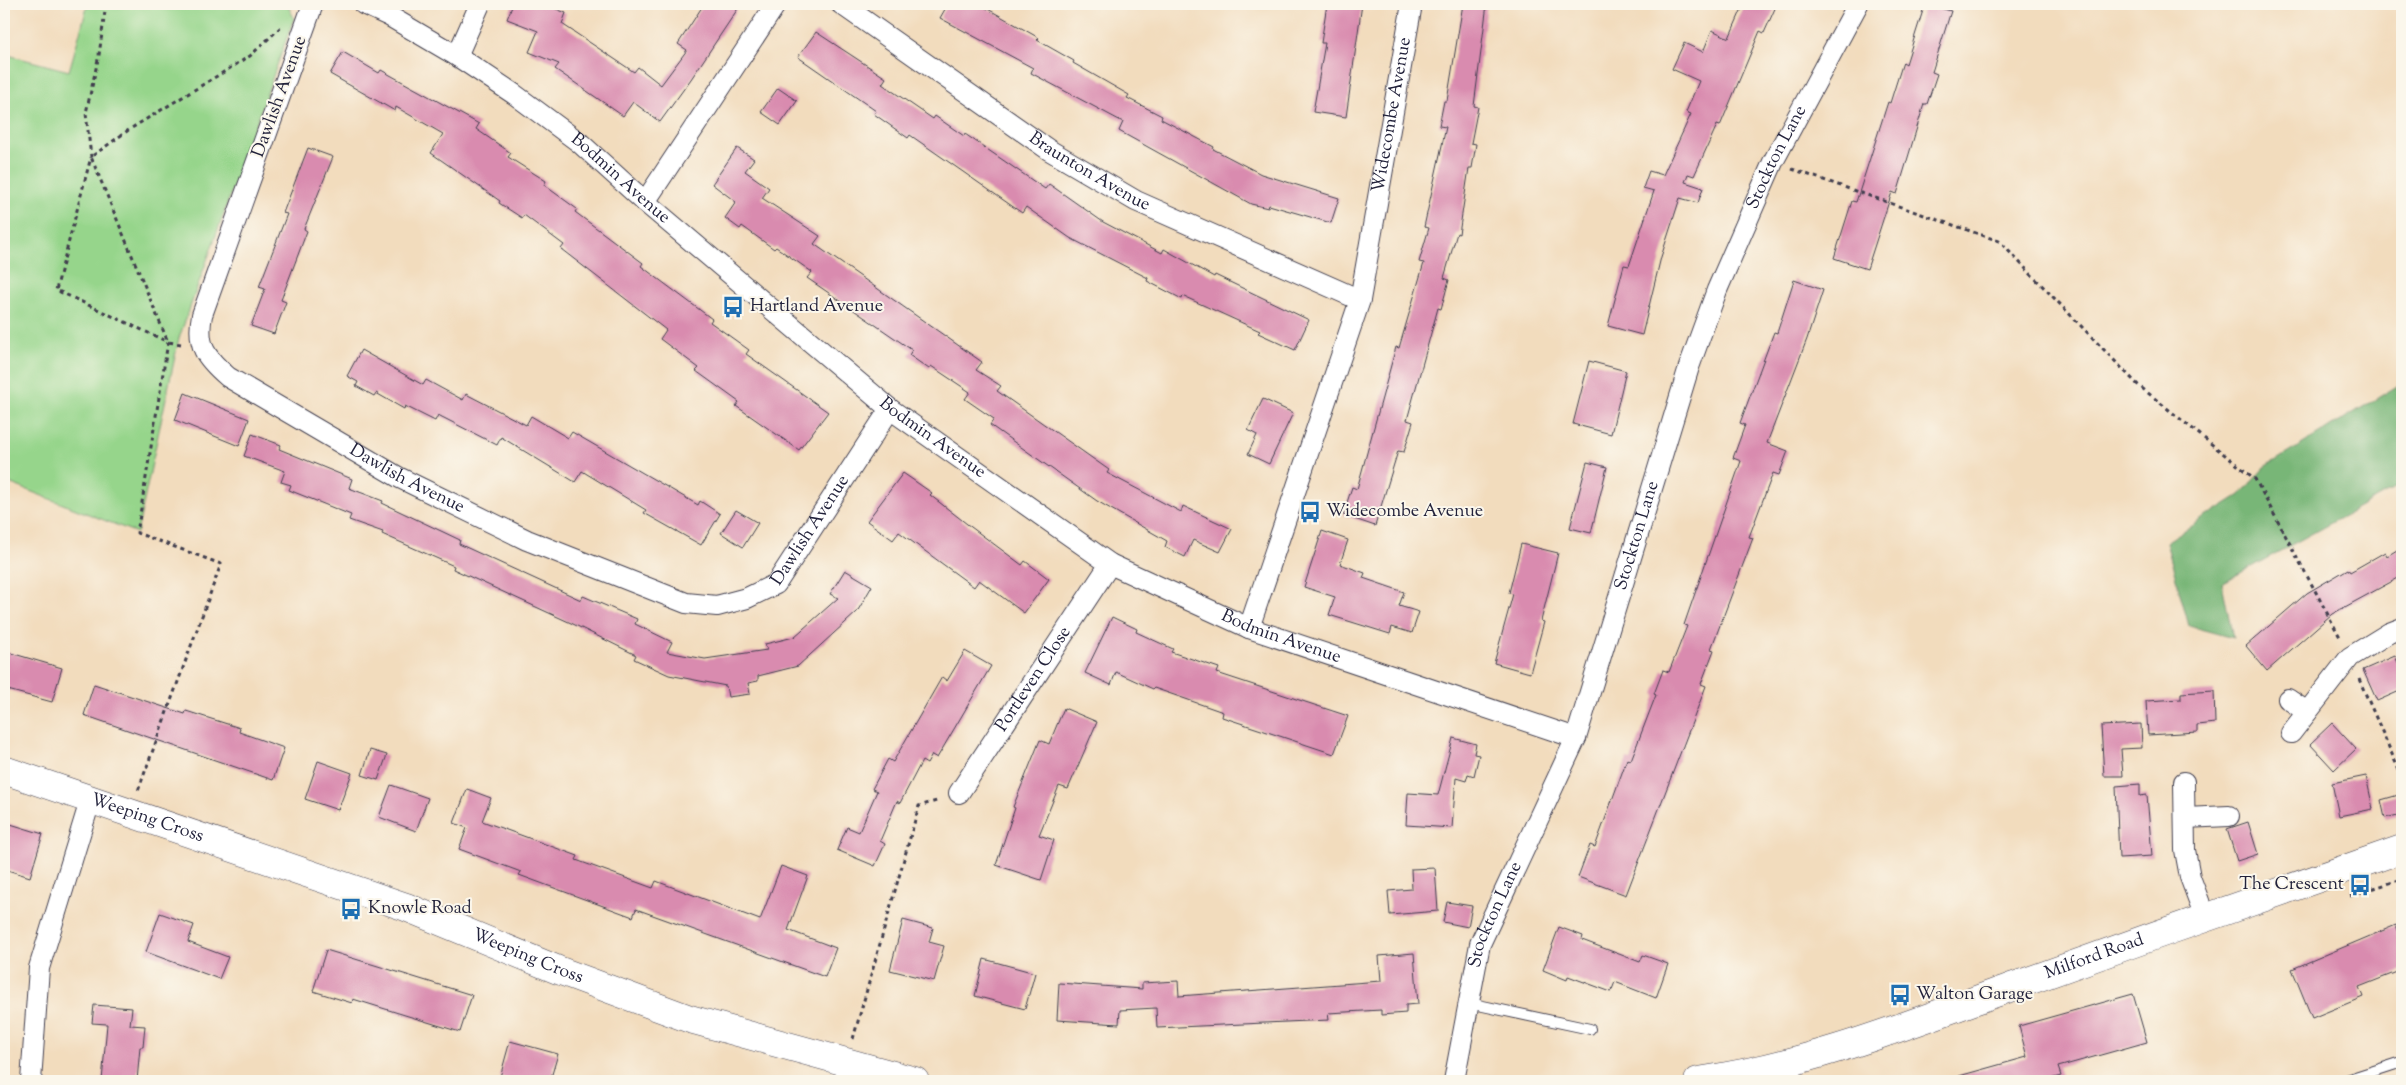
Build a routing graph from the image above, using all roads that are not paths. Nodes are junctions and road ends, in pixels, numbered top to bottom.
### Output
1 (313, 4) edge
2 (363, 4) edge
3 (480, 4) edge
4 (776, 4) edge
5 (841, 4) edge
6 (1412, 4) edge
7 (1858, 4) edge
8 (457, 56) junction
9 (645, 202) junction
10 (1360, 300) junction
11 (890, 409) junction
12 (1110, 564) junction
13 (1249, 628) junction
14 (2402, 628) edge
15 (2288, 699) dead end
16 (2307, 712) junction
17 (2291, 732) dead end
18 (1576, 738) junction
19 (4, 770) edge
20 (2184, 782) dead end
21 (959, 793) road end
22 (90, 798) junction
23 (2229, 816) dead end
24 (2185, 818) junction
25 (2402, 849) edge
26 (2205, 917) junction
27 (1469, 1003) junction
28 (1590, 1029) dead end
29 (2402, 1062) edge
30 (30, 1081) edge
31 (915, 1081) edge
32 (1454, 1081) edge
33 (1698, 1081) edge
34 (2343, 1081) edge

1 - 11 street, Dawlish Avenue
2 - 8 street, Bodmin Avenue
3 - 8 street
4 - 9 street
5 - 10 street, Braunton Avenue
6 - 10 street, Widecombe Avenue
7 - 18 street, Stockton Lane
8 - 9 street, Bodmin Avenue
9 - 11 street, Bodmin Avenue
10 - 13 street, Widecombe Avenue
11 - 12 street, Bodmin Avenue
12 - 13 street, Bodmin Avenue
12 - 21 street, Portleven Close
13 - 18 street, Bodmin Avenue
14 - 16 street
15 - 16 street
16 - 17 street
18 - 27 street, Stockton Lane
19 - 22 highway, Weeping Cross
20 - 24 street
22 - 30 street
22 - 31 highway, Weeping Cross
23 - 24 street
24 - 26 street
25 - 26 highway, Milford Road
26 - 33 highway, Milford Road
27 - 28 lane
27 - 32 street, Stockton Lane
29 - 34 lane

